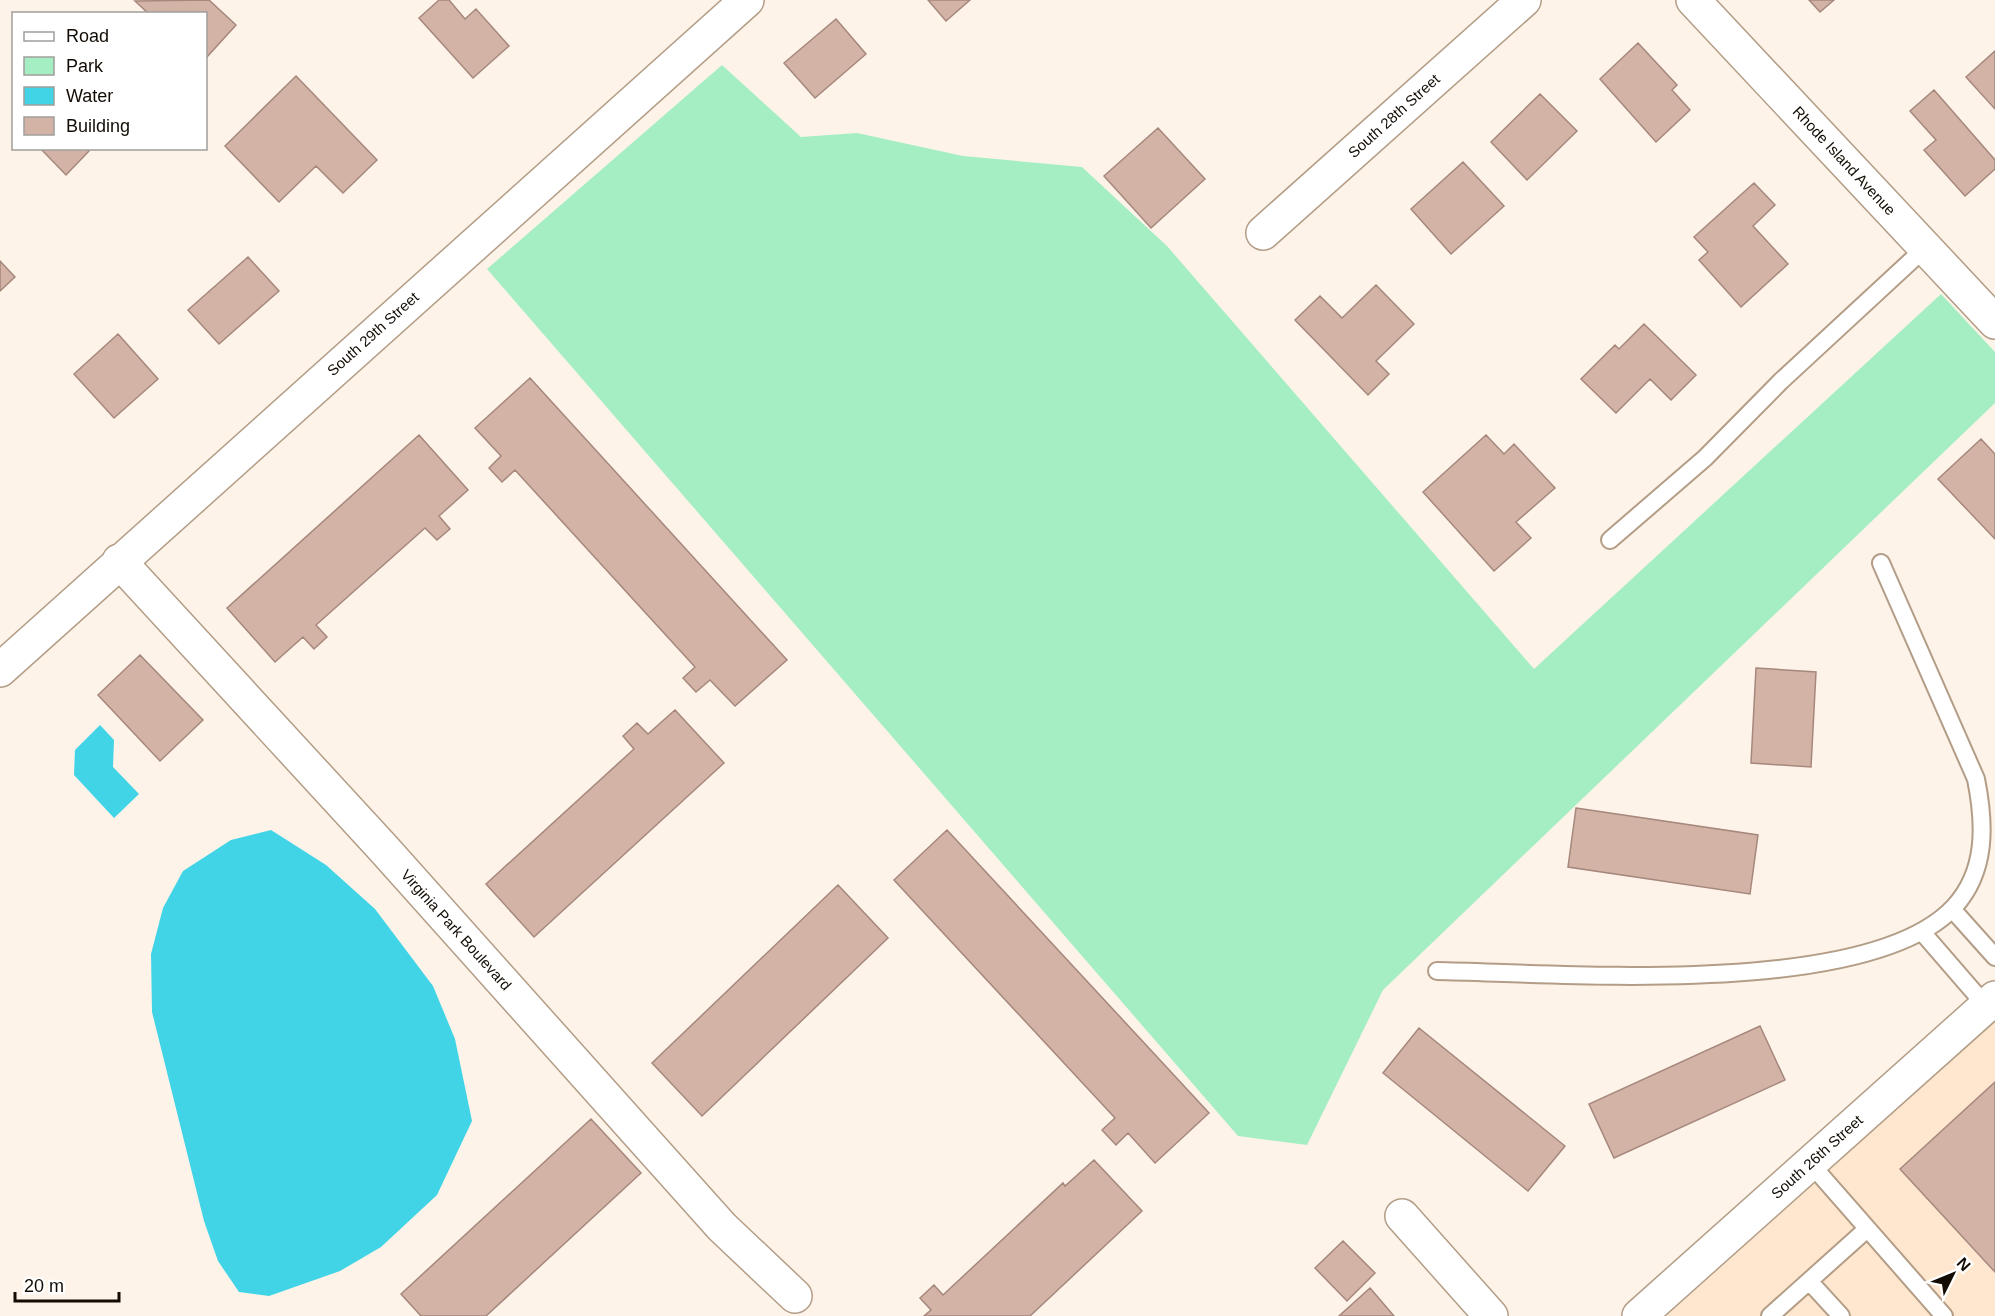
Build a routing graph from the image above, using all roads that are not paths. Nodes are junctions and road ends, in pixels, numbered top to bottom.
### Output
1 (747, 0) edge
2 (1524, 0) edge
3 (1694, 0) edge
4 (1263, 233) dead end
5 (1925, 248) junction
6 (1984, 289) edge
7 (1995, 322) edge
8 (1610, 540) dead end
9 (119, 561) junction
10 (1881, 563) dead end
11 (0, 670) edge
12 (1952, 909) junction
13 (1922, 932) junction
14 (1995, 957) edge
15 (1437, 971) dead end
16 (1991, 1002) edge
17 (1810, 1163) junction
18 (1402, 1216) dead end
19 (1867, 1229) junction
20 (1809, 1281) junction
21 (795, 1296) dead end
22 (1491, 1316) edge
23 (1639, 1316) edge
24 (1770, 1316) edge
25 (1841, 1316) edge
26 (1944, 1316) edge

1 - 9 street, South 29th Street
2 - 4 street, South 28th Street
3 - 5 street, Rhode Island Avenue
5 - 6 street, Rhode Island Avenue
5 - 8 lane
6 - 7 street, Rhode Island Avenue
9 - 11 street, South 29th Street
9 - 21 street, Virginia Park Boulevard
10 - 12 lane
12 - 13 lane
12 - 14 lane
13 - 15 lane
13 - 16 lane
16 - 17 street, South 26th Street
17 - 19 lane
17 - 23 street, South 26th Street
18 - 22 street
19 - 20 lane
19 - 26 lane
20 - 24 lane
20 - 25 lane

